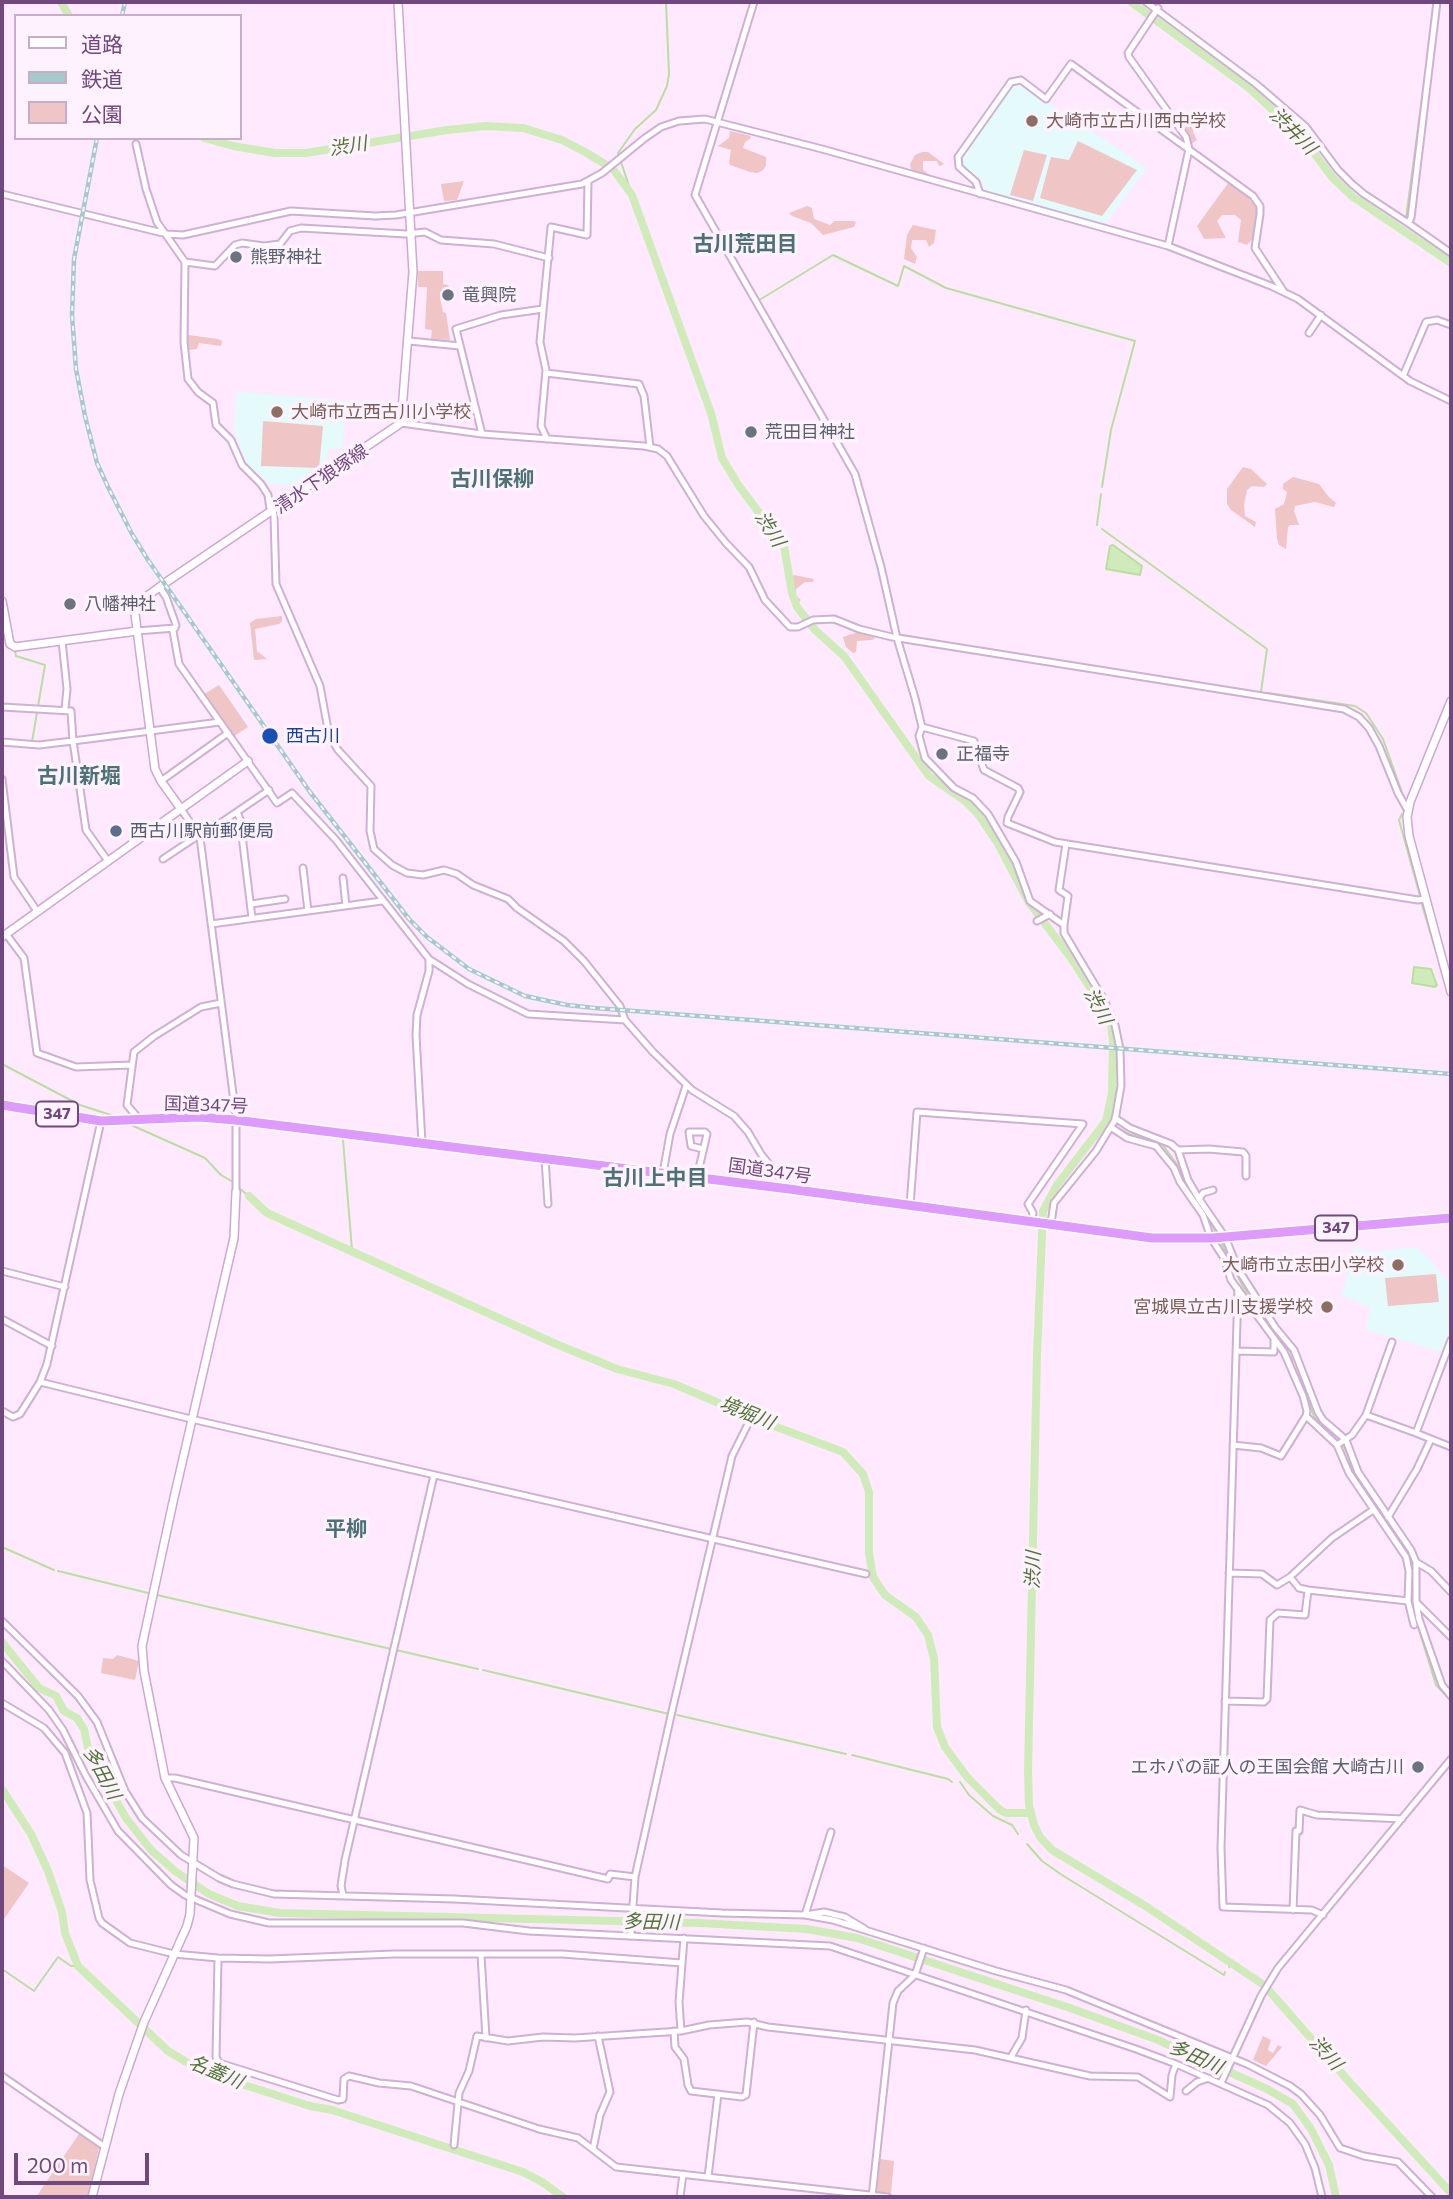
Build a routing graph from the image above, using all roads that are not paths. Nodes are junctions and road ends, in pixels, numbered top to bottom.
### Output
1 (398, 2) edge
2 (754, 2) edge
3 (1146, 2) edge
4 (1437, 2) edge
5 (1157, 9) junction
6 (717, 122) junction
7 (136, 144) dead end
8 (1189, 149) junction
9 (588, 181) junction
10 (2, 194) edge
11 (980, 194) junction
12 (410, 214) junction
13 (1408, 223) junction
14 (410, 233) junction
15 (167, 234) junction
16 (1168, 246) junction
17 (1451, 253) edge
18 (549, 258) junction
19 (185, 262) junction
20 (1284, 292) junction
21 (543, 309) junction
22 (1321, 316) junction
23 (1451, 325) edge
24 (1309, 332) dead end
25 (409, 341) junction
26 (460, 346) junction
27 (546, 373) junction
28 (1403, 376) junction
29 (1451, 401) edge
30 (401, 424) junction
31 (482, 434) junction
32 (547, 439) junction
33 (650, 447) junction
34 (273, 510) junction
35 (160, 587) junction
36 (2, 601) edge
37 (175, 628) junction
38 (137, 631) junction
39 (897, 638) junction
40 (62, 641) junction
41 (2, 645) edge
42 (12, 646) junction
43 (1451, 701) edge
44 (2, 707) edge
45 (65, 709) junction
46 (220, 722) junction
47 (922, 727) junction
48 (150, 731) junction
49 (228, 733) junction
50 (73, 741) junction
51 (2, 742) edge
52 (248, 761) junction
53 (2, 779) edge
54 (161, 781) junction
55 (269, 790) junction
56 (181, 809) junction
57 (1408, 809) junction
58 (237, 812) junction
59 (199, 836) junction
60 (1066, 844) junction
61 (163, 859) dead end
62 (108, 861) junction
63 (303, 868) dead end
64 (342, 878) dead end
65 (285, 899) dead end
66 (1426, 899) junction
67 (382, 901) junction
68 (251, 904) junction
69 (346, 906) junction
70 (37, 911) junction
71 (308, 911) junction
72 (1050, 914) junction
73 (252, 918) junction
74 (1037, 921) dead end
75 (211, 924) junction
76 (1064, 925) junction
77 (4, 935) edge
78 (429, 959) junction
79 (1451, 992) edge
80 (221, 1003) junction
81 (625, 1020) junction
82 (131, 1065) junction
83 (686, 1086) junction
84 (2, 1105) edge
85 (134, 1120) junction
86 (235, 1120) junction
87 (101, 1121) junction
88 (1114, 1123) junction
89 (422, 1144) junction
90 (703, 1149) dead end
91 (1178, 1150) junction
92 (545, 1159) junction
93 (663, 1173) junction
94 (1246, 1176) dead end
95 (697, 1177) junction
96 (789, 1189) junction
97 (1213, 1190) dead end
98 (236, 1192) joint
99 (1199, 1199) junction
100 (548, 1203) dead end
101 (909, 1206) junction
102 (1451, 1218) edge
103 (1034, 1222) junction
104 (1049, 1223) junction
105 (1218, 1238) junction
106 (2, 1271) edge
107 (65, 1287) junction
108 (1238, 1289) junction
109 (2, 1320) edge
110 (1451, 1340) edge
111 (1274, 1341) junction
112 (1392, 1342) dead end
113 (52, 1346) junction
114 (1236, 1351) junction
115 (40, 1382) junction
116 (2, 1411) edge
117 (1366, 1415) junction
118 (1306, 1416) junction
119 (191, 1419) junction
120 (749, 1422) dead end
121 (1416, 1433) junction
122 (1431, 1439) junction
123 (1341, 1442) junction
124 (1233, 1445) junction
125 (1451, 1447) edge
126 (434, 1475) junction
127 (1373, 1510) junction
128 (1385, 1518) junction
129 (713, 1539) junction
130 (1416, 1562) junction
131 (1229, 1573) junction
132 (866, 1574) dead end
133 (1290, 1577) junction
134 (1308, 1590) junction
135 (1451, 1592) edge
136 (1412, 1601) junction
137 (2, 1621) edge
138 (1413, 1625) dead end
139 (1451, 1637) edge
140 (2, 1661) edge
141 (1451, 1696) edge
142 (1225, 1700) junction
143 (2, 1703) edge
144 (1451, 1759) edge
145 (166, 1778) junction
146 (1402, 1819) junction
147 (354, 1820) junction
148 (831, 1832) dead end
149 (193, 1864) junction
150 (635, 1877) junction
151 (190, 1895) junction
152 (343, 1895) junction
153 (632, 1909) junction
154 (1293, 1910) junction
155 (805, 1915) junction
156 (1323, 1915) junction
157 (631, 1933) junction
158 (684, 1938) junction
159 (924, 1949) junction
160 (174, 1954) junction
161 (481, 1955) junction
162 (218, 1958) junction
163 (682, 1963) junction
164 (915, 1973) junction
165 (1026, 2010) junction
166 (754, 2022) junction
167 (674, 2031) junction
168 (681, 2031) junction
169 (598, 2036) junction
170 (486, 2038) junction
171 (889, 2041) junction
172 (1011, 2057) junction
173 (1231, 2059) junction
174 (1176, 2064) junction
175 (2, 2076) edge
176 (1209, 2078) junction
177 (1221, 2082) junction
178 (1186, 2091) dead end
179 (718, 2094) junction
180 (458, 2102) junction
181 (454, 2145) dead end
182 (105, 2147) junction
183 (593, 2149) junction
184 (682, 2174) junction
185 (708, 2177) junction
186 (872, 2196) edge
187 (92, 2197) edge
188 (680, 2197) edge
189 (888, 2197) edge
190 (1322, 2197) edge
191 (1432, 2197) edge

1 - 12 street
2 - 6 street
3 - 5 street
4 - 13 street
5 - 8 street
5 - 13 street
6 - 9 street
6 - 11 street
6 - 39 street
7 - 15 street
8 - 11 street
8 - 16 street
8 - 20 street
9 - 12 street
9 - 18 street
10 - 15 street
11 - 16 street
12 - 14 street
12 - 15 street
13 - 17 street
14 - 18 street
14 - 19 street
14 - 25 street
15 - 19 street
16 - 20 street
18 - 21 street
19 - 34 street
20 - 22 street
21 - 26 street
21 - 27 street
22 - 24 street
22 - 28 street
23 - 28 street
25 - 26 street
25 - 30 street
26 - 31 street
27 - 32 street
27 - 33 street
28 - 29 street
30 - 31 street
30 - 34 street, 清水下狼塚線
31 - 32 street
32 - 33 street
33 - 39 street
34 - 35 street, 清水下狼塚線
34 - 81 street
35 - 37 street
35 - 38 street, 清水下狼塚線
36 - 42 street
37 - 38 street
37 - 46 street
38 - 40 street
38 - 48 street, 清水下狼塚線
39 - 47 street
39 - 57 street
40 - 42 street
40 - 45 street
41 - 42 street
43 - 57 street
44 - 45 street
45 - 50 street
46 - 48 street
46 - 49 street
47 - 60 street
47 - 72 street
48 - 50 street
48 - 54 street, 清水下狼塚線
49 - 52 street
49 - 54 street
50 - 51 street
50 - 62 street
52 - 55 street
52 - 56 street
53 - 70 street
54 - 56 street, 清水下狼塚線
55 - 58 street
55 - 67 street
56 - 59 street
56 - 62 street
57 - 66 street
58 - 59 street
58 - 68 street
59 - 61 street
59 - 75 street
60 - 66 street
60 - 76 street
62 - 70 street
63 - 71 street
64 - 69 street
65 - 68 street
66 - 79 street
67 - 69 street
67 - 78 street
68 - 73 street
69 - 71 street
70 - 77 street
71 - 73 street
72 - 74 street
72 - 76 street
73 - 75 street
75 - 80 street
76 - 88 street
77 - 82 street
78 - 81 street
78 - 89 street
80 - 82 street
80 - 86 street
81 - 83 street
82 - 85 street
83 - 93 street
83 - 96 street
84 - 87 highway, 国道347号 / 347
85 - 86 highway, 国道347号 / 347
85 - 87 highway, 国道347号 / 347
86 - 89 highway, 国道347号 / 347
86 - 98 street
87 - 107 street
88 - 91 street
88 - 104 street
88 - 105 street
89 - 92 highway, 国道347号 / 347
90 - 95 street
91 - 94 street
91 - 99 street
92 - 93 highway, 国道347号 / 347
92 - 100 street
93 - 95 highway, 国道347号 / 347
95 - 96 highway, 国道347号 / 347
96 - 101 highway, 国道347号 / 347
97 - 99 street
98 - 119 street
99 - 105 street
101 - 103 highway, 国道347号 / 347
101 - 103 street
102 - 105 highway, 国道347号 / 347
103 - 104 highway, 国道347号 / 347
104 - 105 highway, 国道347号 / 347
105 - 108 street
105 - 123 street
106 - 107 street
107 - 113 street
108 - 111 street
108 - 114 street
109 - 113 street
110 - 121 street
111 - 114 street
111 - 118 street
112 - 117 street
113 - 115 street
114 - 124 street
115 - 116 street
115 - 119 street
117 - 121 street
117 - 123 street
118 - 123 street
118 - 124 street
119 - 126 street
119 - 145 street
120 - 129 street
121 - 122 street
122 - 125 street
122 - 128 street
123 - 127 street
123 - 128 street
124 - 131 street
126 - 129 street
126 - 147 street
127 - 128 street
127 - 133 street
128 - 130 street
128 - 136 street
129 - 132 street
129 - 150 street
130 - 135 street
130 - 136 street
131 - 133 street
131 - 142 street
133 - 134 street
134 - 136 street
134 - 142 street
136 - 138 street
136 - 139 street
136 - 141 street
137 - 149 street
140 - 151 street
142 - 154 street
143 - 160 street
144 - 146 street
145 - 147 street
145 - 149 street
146 - 154 street
146 - 156 street
147 - 150 street
147 - 152 street
148 - 155 street
149 - 151 street
149 - 152 street
150 - 153 street
151 - 157 street
151 - 160 street
152 - 153 street
153 - 155 street
153 - 157 street
154 - 156 street
155 - 159 street
156 - 173 street
157 - 158 street
158 - 163 street
158 - 164 street
159 - 164 street
159 - 173 street
160 - 162 street
160 - 182 street
161 - 162 street
161 - 163 street
161 - 170 street
162 - 180 street
163 - 168 street
164 - 165 street
164 - 171 street
165 - 172 street
165 - 174 street
166 - 168 street
166 - 171 street
166 - 179 street
167 - 168 street
167 - 169 street
167 - 179 street
169 - 170 street
169 - 183 street
170 - 180 street
171 - 172 street
171 - 186 street
172 - 174 street
173 - 177 street
173 - 191 street
174 - 176 street
175 - 182 street
176 - 177 street
176 - 178 street
177 - 190 street
179 - 185 street
180 - 181 street
180 - 183 street
182 - 187 street
183 - 184 street
184 - 185 street
184 - 188 street
185 - 186 street
186 - 189 street

